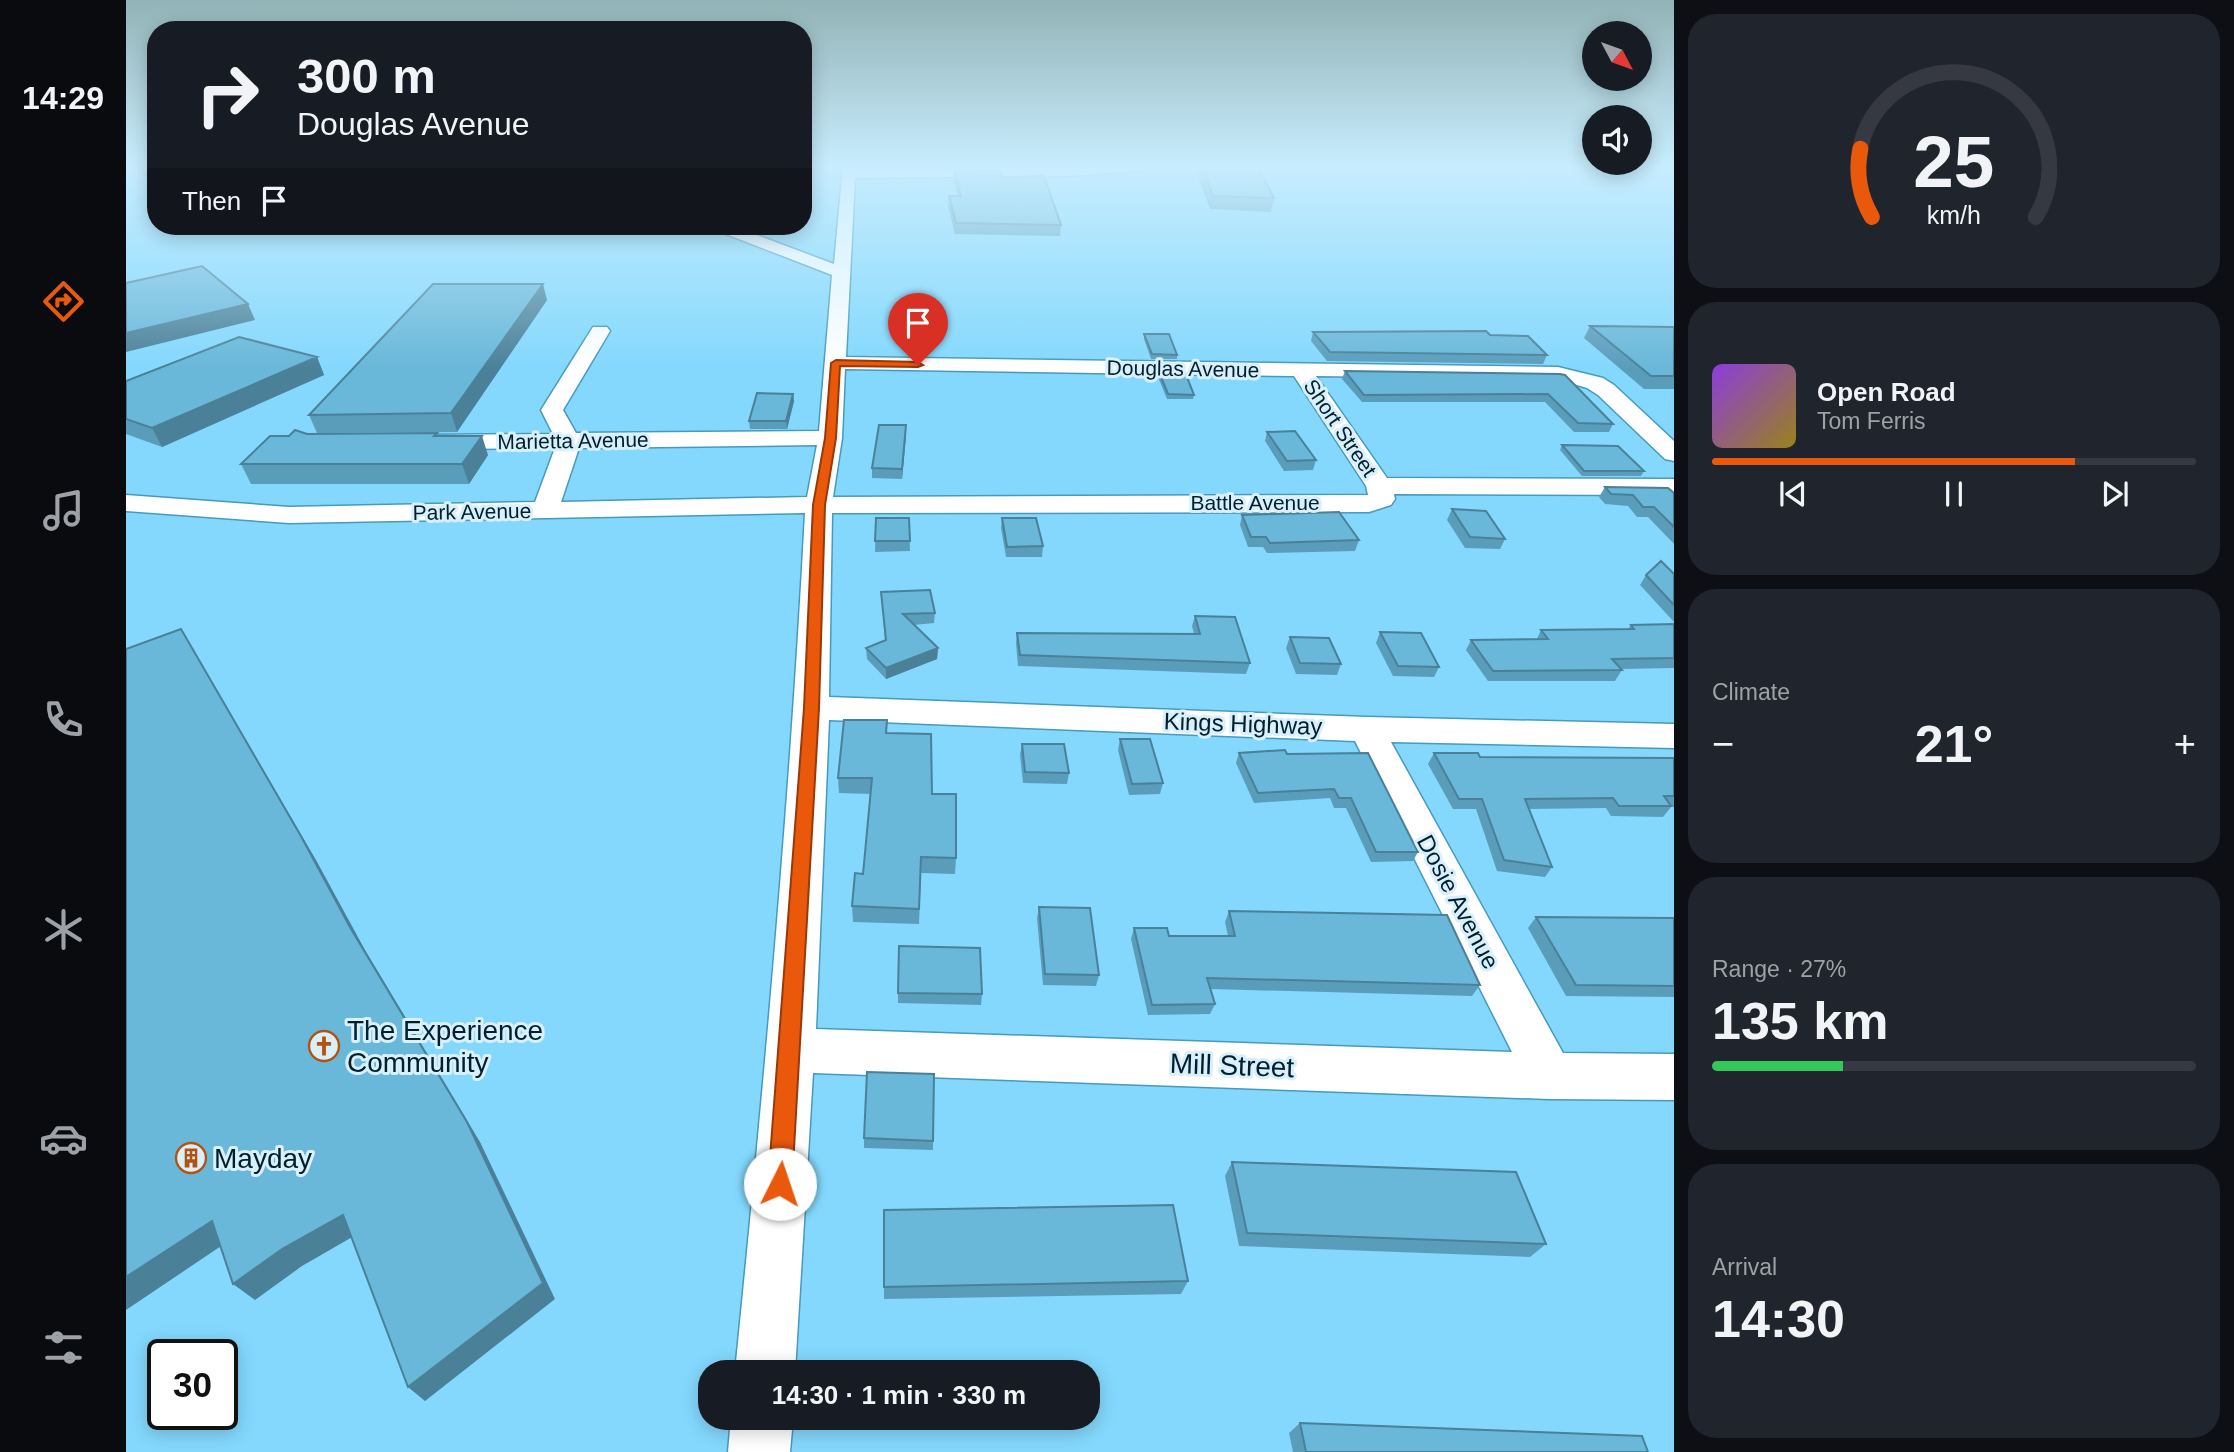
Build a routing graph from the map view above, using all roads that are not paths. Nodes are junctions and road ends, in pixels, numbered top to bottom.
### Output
1 (844, 234) edge
2 (743, 235) edge
3 (842, 273) junction
4 (600, 331) dead end
5 (836, 363) junction
6 (1302, 371) junction
7 (831, 438) junction
8 (569, 442) junction
9 (409, 443) edge
10 (1674, 454) edge
11 (1379, 486) junction
12 (1674, 486) edge
13 (126, 503) edge
14 (819, 505) junction
15 (545, 511) junction
16 (811, 708) junction
17 (1367, 729) junction
18 (1674, 736) edge
19 (791, 1050) junction
20 (1549, 1076) junction
21 (1674, 1077) edge
22 (766, 1360) edge
23 (761, 1430) edge
24 (759, 1452) edge

1 - 3 street
2 - 3 street
3 - 5 street
4 - 8 street
5 - 6 street, Douglas Avenue
5 - 7 street
6 - 10 street, Douglas Avenue
6 - 11 street, Short Street
7 - 8 street, Marietta Avenue
7 - 14 street
8 - 9 street, Marietta Avenue
8 - 15 street
11 - 12 street
11 - 14 street, Battle Avenue
13 - 15 street, Park Avenue
14 - 15 street, Park Avenue
14 - 16 street
16 - 17 street, Kings Highway
16 - 19 street
17 - 18 street, Kings Highway
17 - 20 street, Dosie Avenue
19 - 20 street, Mill Street
19 - 22 street
20 - 21 street, Mill Street
23 - 24 street

